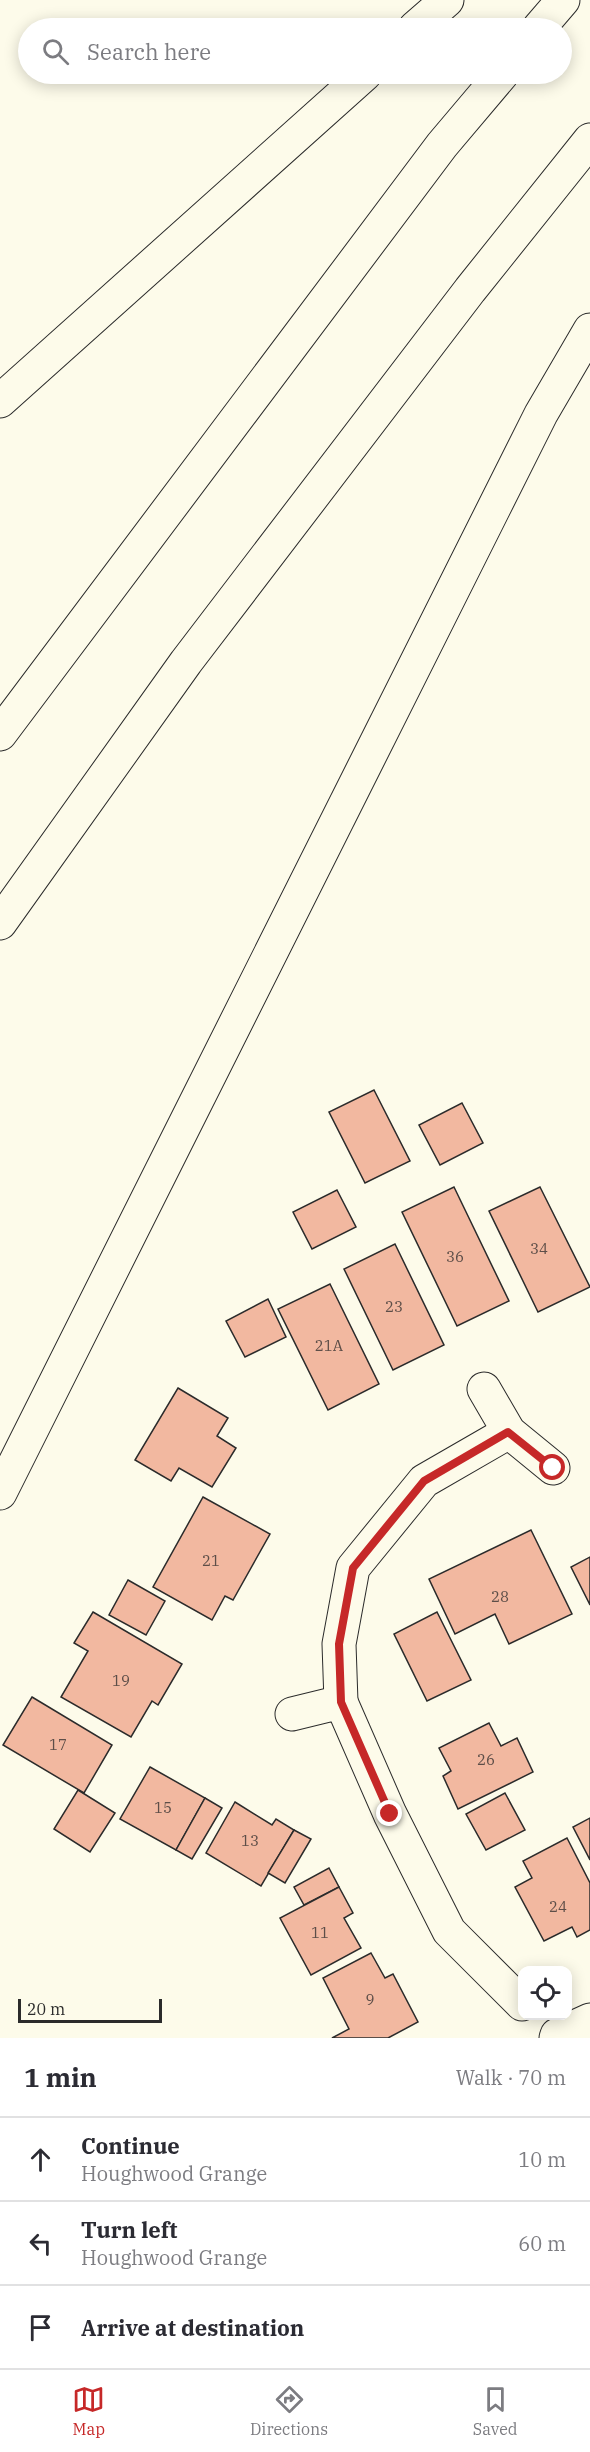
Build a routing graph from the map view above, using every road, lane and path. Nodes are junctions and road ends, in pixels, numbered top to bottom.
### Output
1 (447, 0) edge
2 (563, 0) edge
3 (426, 18) edge
4 (548, 18) edge
5 (353, 84) edge
6 (494, 84) edge
7 (590, 140) edge
8 (590, 330) edge
9 (0, 401) edge
10 (0, 734) edge
11 (0, 923) edge
12 (484, 1389) dead end
13 (508, 1432) junction
14 (553, 1468) dead end
15 (0, 1493) edge
16 (341, 1702) junction
17 (292, 1714) dead end
18 (518, 2000) edge
19 (590, 2020) edge
20 (550, 2030) edge

1 - 3 main road
2 - 4 main road
5 - 9 main road
6 - 10 main road
7 - 11 main road
8 - 15 main road
12 - 13 main road
13 - 14 main road
13 - 16 main road
16 - 17 main road
16 - 18 main road
19 - 20 main road

